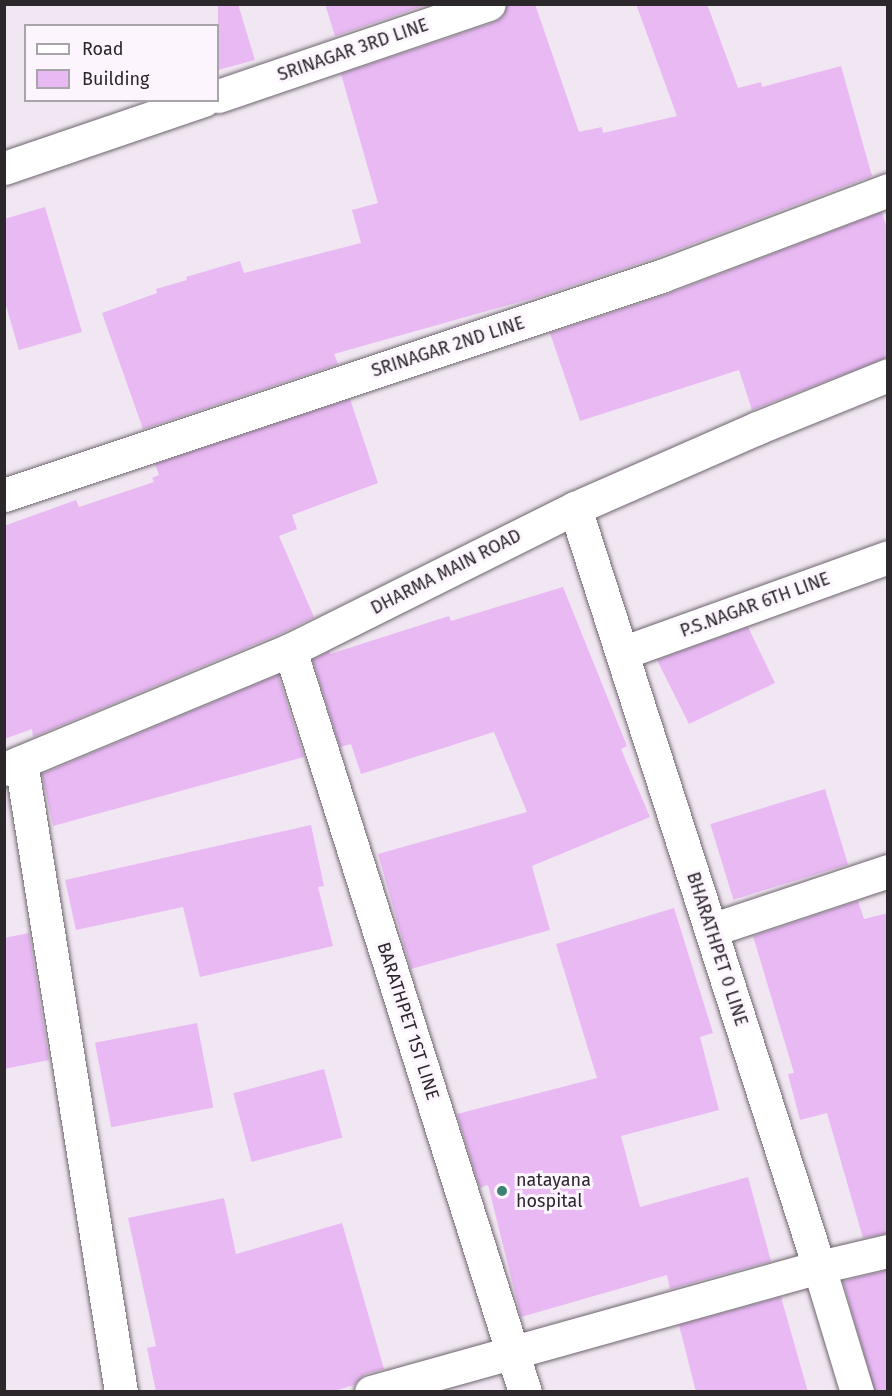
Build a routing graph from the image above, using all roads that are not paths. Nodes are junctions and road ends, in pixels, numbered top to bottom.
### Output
1 (489, 4) edge
2 (219, 96) edge
3 (198, 102) edge
4 (4, 168) edge
5 (888, 190) edge
6 (886, 382) edge
7 (4, 495) edge
8 (575, 508) junction
9 (888, 557) edge
10 (290, 650) junction
11 (622, 653) junction
12 (13, 765) edge
13 (888, 871) edge
14 (711, 930) junction
15 (888, 1251) edge
16 (819, 1267) junction
17 (514, 1353) junction
18 (121, 1392) edge
19 (371, 1392) edge
20 (525, 1392) edge
21 (857, 1392) edge

1 - 2 street, SRINAGAR 3RD LINE
3 - 4 street
5 - 7 street, SRINAGAR 2ND LINE
6 - 8 street, DHARMA MAIN ROAD
8 - 10 street, DHARMA MAIN ROAD
8 - 11 street, BHARATHPET 0 LINE
9 - 11 street, P.S.NAGAR 6TH LINE
10 - 12 street, DHARMA MAIN ROAD
10 - 17 street, BARATHPET 1ST LINE
11 - 14 street, BHARATHPET 0 LINE
12 - 18 street
13 - 14 street
14 - 16 street, BHARATHPET 0 LINE
15 - 16 street
16 - 17 street
16 - 21 street, BHARATHPET 0 LINE
17 - 19 street
17 - 20 street, BARATHPET 1ST LINE

